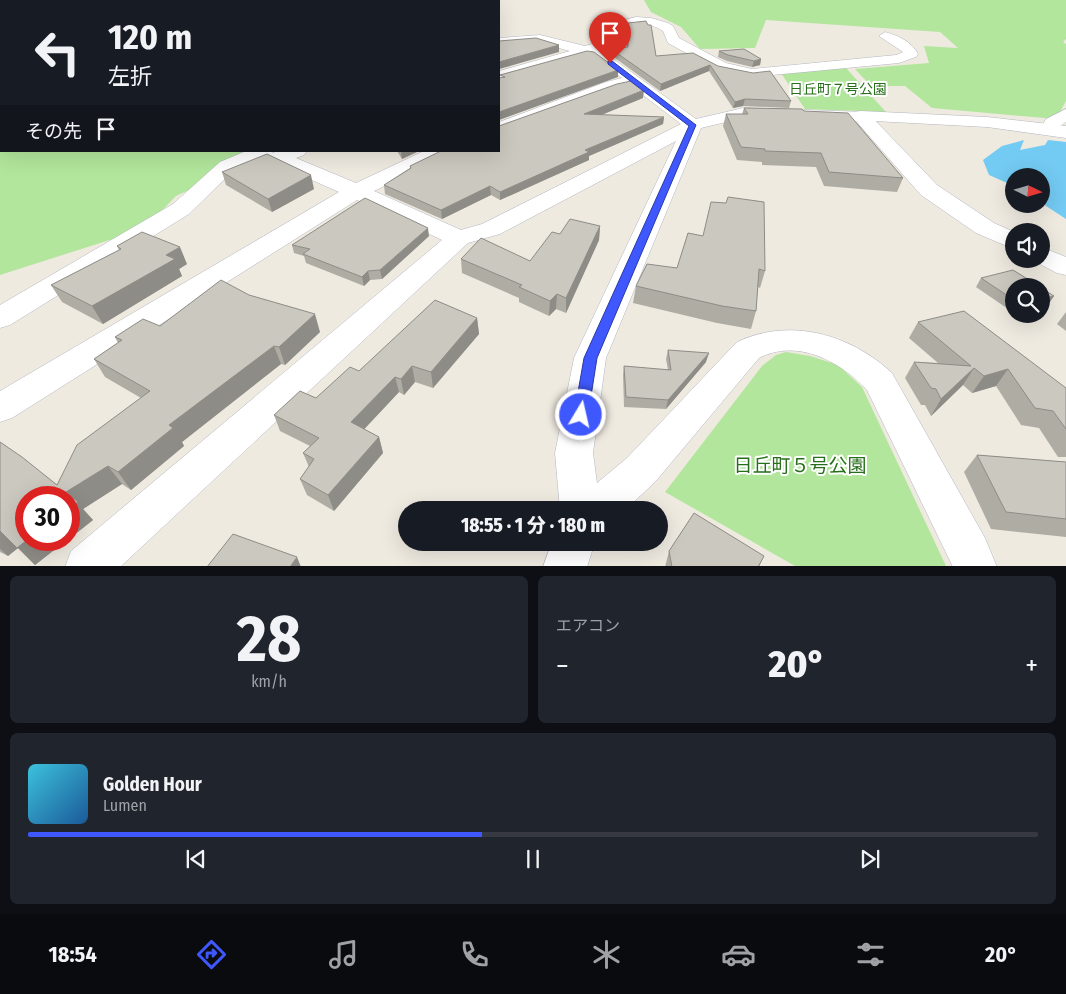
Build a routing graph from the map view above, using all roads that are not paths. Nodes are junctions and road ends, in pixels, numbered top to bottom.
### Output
1 (885, 36) dead end
2 (500, 42) edge
3 (586, 50) junction
4 (500, 76) edge
5 (632, 81) junction
6 (1066, 114) edge
7 (861, 116) junction
8 (693, 125) junction
9 (500, 128) edge
10 (1058, 131) edge
11 (262, 152) edge
12 (294, 152) edge
13 (438, 152) edge
14 (356, 191) junction
15 (460, 238) junction
16 (1005, 238) edge
17 (1050, 260) edge
18 (1066, 267) edge
19 (0, 318) edge
20 (0, 408) edge
21 (580, 501) edge
22 (606, 501) edge
23 (571, 551) edge
24 (87, 566) edge
25 (565, 566) edge
26 (975, 566) edge

1 - 3 street
2 - 3 street
3 - 4 street
3 - 5 street
5 - 8 street
5 - 9 street
6 - 10 street
7 - 8 street
7 - 10 street
7 - 16 street
8 - 15 street
8 - 21 street
11 - 19 street
12 - 14 street
13 - 14 street
14 - 15 street
14 - 20 street
15 - 24 street
17 - 18 street
22 - 26 street
23 - 25 street

